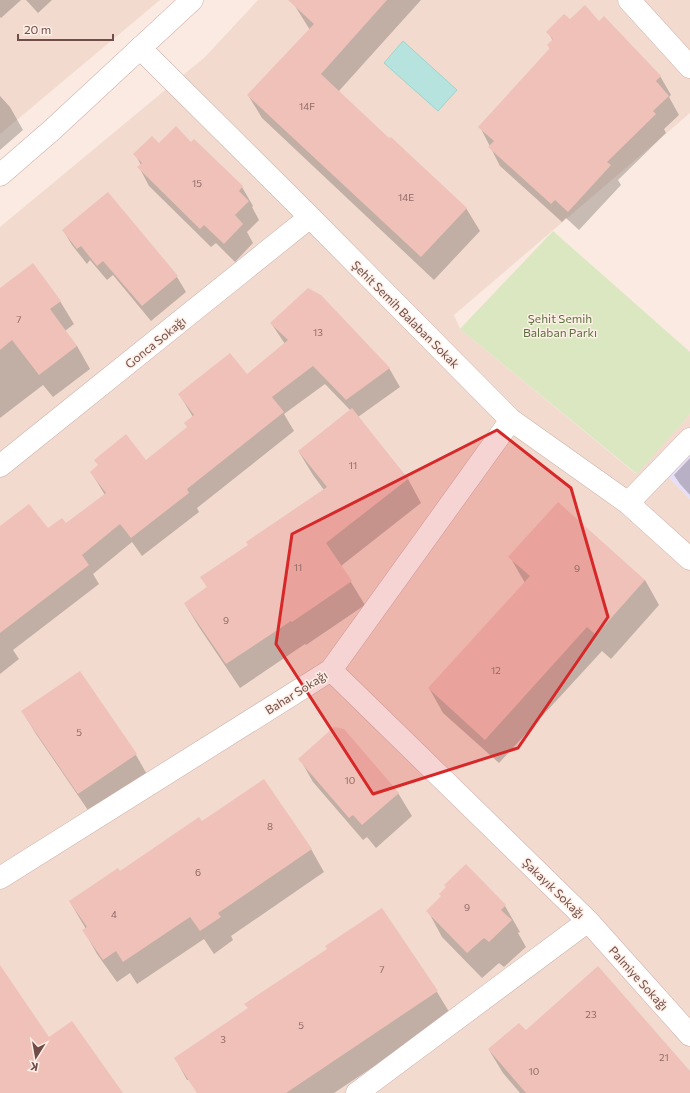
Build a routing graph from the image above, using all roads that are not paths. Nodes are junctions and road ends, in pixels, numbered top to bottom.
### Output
1 (192, 0) edge
2 (629, 0) edge
3 (140, 48) junction
4 (690, 67) edge
5 (0, 175) edge
6 (310, 217) junction
7 (511, 420) junction
8 (690, 439) edge
9 (0, 466) edge
10 (628, 503) junction
11 (690, 559) edge
12 (331, 670) junction
13 (0, 878) edge
14 (588, 921) junction
15 (690, 1035) edge
16 (356, 1093) edge

1 - 3 street
2 - 4 street
3 - 5 street
3 - 6 street, Şehit Semih Balaban Sokak
6 - 7 street, Şehit Semih Balaban Sokak
6 - 9 street, Gonca Sokağı
7 - 10 street, Şehit Semih Balaban Sokak
7 - 12 street, Bahar Sokağı
8 - 10 street
10 - 11 street, Şehit Semih Balaban Sokak
12 - 13 street, Bahar Sokağı
12 - 14 street, Şakayık Sokağı
14 - 15 street, Palmiye Sokağı
14 - 16 street, Şakayık Sokağı

